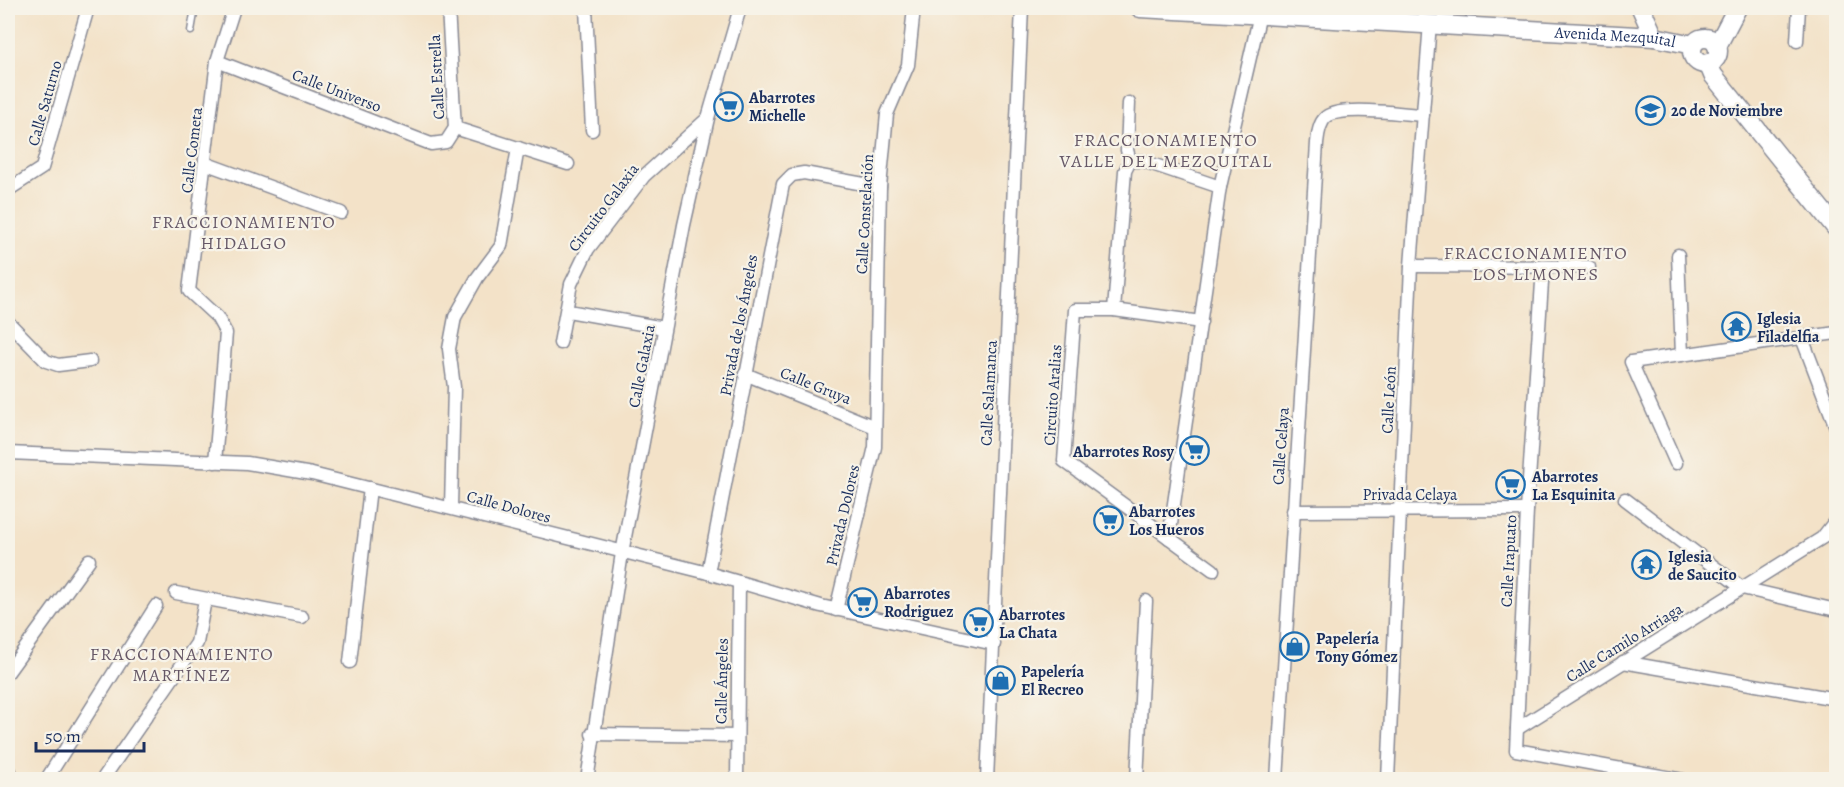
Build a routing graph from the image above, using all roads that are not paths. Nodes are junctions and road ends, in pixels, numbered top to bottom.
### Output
1 (88, 8) edge
2 (195, 8) edge
3 (234, 8) edge
4 (448, 8) edge
5 (586, 8) edge
6 (740, 8) edge
7 (915, 8) edge
8 (1022, 8) edge
9 (1140, 8) edge
10 (1379, 8) edge
11 (1641, 8) edge
12 (1737, 8) edge
13 (1799, 8) edge
14 (1270, 12) edge
15 (1362, 19) junction
16 (1430, 23) junction
17 (190, 31) dead end
18 (1654, 37) junction
19 (1797, 41) dead end
20 (1693, 45) junction
21 (1717, 46) junction
22 (217, 61) junction
23 (1708, 63) junction
24 (1129, 103) dead end
25 (1423, 115) junction
26 (708, 118) junction
27 (455, 128) junction
28 (592, 130) dead end
29 (446, 142) joint
30 (518, 148) junction
31 (1131, 161) junction
32 (207, 164) junction
33 (568, 164) dead end
34 (880, 187) junction
35 (1220, 187) junction
36 (8, 190) edge
37 (341, 213) dead end
38 (1836, 228) edge
39 (1678, 255) dead end
40 (1411, 266) junction
41 (1543, 267) junction
42 (1589, 267) dead end
43 (1114, 310) junction
44 (568, 311) junction
45 (8, 322) edge
46 (1201, 322) junction
47 (664, 328) junction
48 (1836, 333) edge
49 (1802, 338) junction
50 (560, 343) dead end
51 (1682, 355) junction
52 (90, 361) dead end
53 (745, 374) junction
54 (875, 427) junction
55 (1836, 427) edge
56 (8, 453) edge
57 (215, 462) junction
58 (1676, 463) dead end
59 (370, 488) junction
60 (1625, 499) dead end
61 (451, 507) junction
62 (1399, 510) junction
63 (1527, 510) junction
64 (1293, 511) junction
65 (1836, 520) edge
66 (1169, 538) junction
67 (622, 553) junction
68 (89, 560) dead end
69 (1213, 570) dead end
70 (708, 573) junction
71 (739, 582) junction
72 (1742, 588) junction
73 (176, 593) dead end
74 (206, 600) junction
75 (1146, 601) dead end
76 (156, 606) dead end
77 (836, 610) junction
78 (1836, 610) edge
79 (302, 617) dead end
80 (994, 644) junction
81 (350, 662) dead end
82 (1623, 662) junction
83 (8, 672) edge
84 (1836, 699) edge
85 (1517, 729) junction
86 (592, 734) junction
87 (737, 736) junction
88 (8, 775) edge
89 (1632, 775) edge
90 (11, 780) edge
91 (46, 780) edge
92 (102, 780) edge
93 (586, 780) edge
94 (737, 780) edge
95 (987, 780) edge
96 (1137, 780) edge
97 (1277, 780) edge
98 (1388, 780) edge
99 (1683, 780) edge

1 - 36 street, Calle Saturno
2 - 17 lane
3 - 22 street, Calle Cometa
4 - 27 street, Calle Estrella
5 - 28 street
6 - 26 street, Calle Galaxia
7 - 34 street, Calle Constelación
8 - 80 street, Calle Salamanca
9 - 14 street, Avenida Mezquital
10 - 15 street
11 - 18 street
12 - 21 street
13 - 19 street
14 - 15 street, Avenida Mezquital
14 - 35 street
15 - 16 street, Avenida Mezquital
16 - 18 street, Avenida Mezquital
16 - 25 street, Calle León
18 - 20 street, Avenida Mezquital
20 - 21 street
20 - 23 street
21 - 23 street
22 - 29 street, Calle Universo
22 - 32 street, Calle Cometa
23 - 38 street
24 - 31 street
25 - 40 street, Calle León
25 - 64 street, Calle Celaya
26 - 44 street, Circuito Galaxia
26 - 47 street, Calle Galaxia
27 - 29 street, Calle Estrella
27 - 30 street
30 - 33 street
30 - 61 street
31 - 35 street
31 - 43 street
32 - 37 street
32 - 57 street, Calle Cometa
34 - 53 street, Privada de los Ángeles
34 - 54 street, Calle Constelación
35 - 46 street
39 - 51 street
40 - 41 street
40 - 62 street, Calle León
41 - 42 street
41 - 63 street, Calle Irapuato
43 - 46 street, Circuito Aralias
43 - 66 street, Circuito Aralias
44 - 47 street
44 - 50 street, Circuito Galaxia
45 - 52 street
46 - 66 street
47 - 67 street, Calle Galaxia
48 - 49 street
49 - 51 street
49 - 55 street
51 - 58 street
53 - 54 street, Calle Gruya
53 - 70 street, Privada de los Ángeles
54 - 77 street, Privada Dolores
56 - 57 street, Calle Dolores
57 - 59 street, Calle Dolores
59 - 61 street, Calle Dolores
59 - 81 street
60 - 72 street
61 - 67 street, Calle Dolores
62 - 63 street, Privada Celaya
62 - 64 street, Privada Celaya
62 - 98 street, Calle León
63 - 85 street, Calle Irapuato
64 - 97 street, Calle Celaya
65 - 72 street, Calle Camilo Arriaga
66 - 69 street
67 - 70 street, Calle Dolores
67 - 86 street, Calle Galaxia
68 - 83 street
70 - 71 street, Calle Dolores
71 - 77 street, Calle Dolores
71 - 87 street, Calle Ángeles
72 - 78 street
72 - 82 street, Calle Camilo Arriaga
73 - 74 street
74 - 79 street
74 - 92 street
75 - 96 street
76 - 91 street
77 - 80 street, Calle Dolores
80 - 95 street, Calle Salamanca
82 - 84 street
82 - 85 street, Calle Camilo Arriaga
85 - 89 street, Calle Irapuato
86 - 87 street
86 - 93 street, Calle Galaxia
87 - 94 street, Calle Ángeles
88 - 90 street
89 - 99 street

